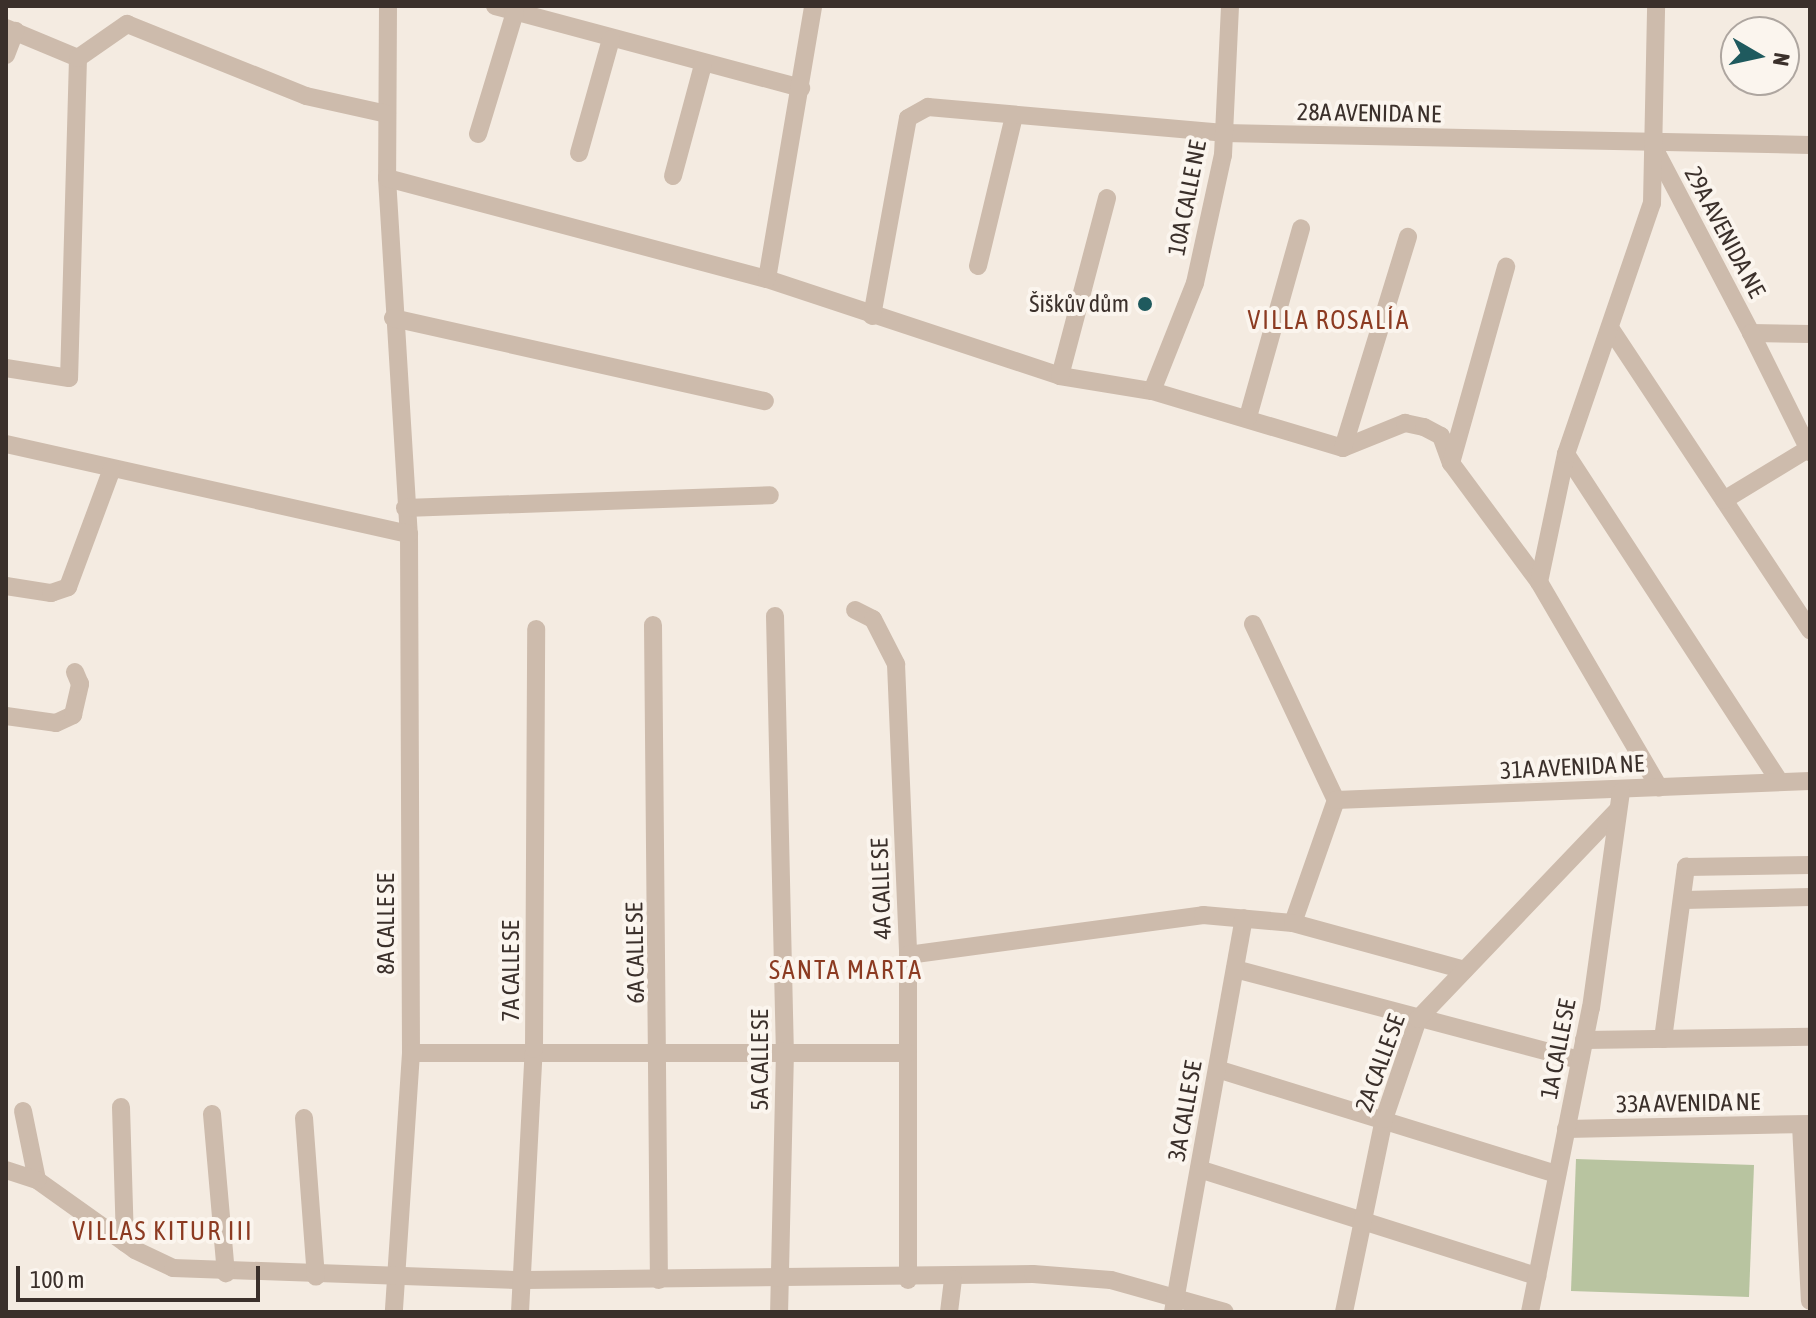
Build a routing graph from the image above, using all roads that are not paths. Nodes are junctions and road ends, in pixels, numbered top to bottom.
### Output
1 (388, 6) edge
2 (495, 6) edge
3 (813, 6) edge
4 (1230, 6) edge
5 (1656, 6) edge
6 (515, 12) junction
7 (11, 30) edge
8 (611, 39) junction
9 (6, 55) edge
10 (78, 58) junction
11 (703, 65) junction
12 (801, 88) junction
13 (387, 114) junction
14 (1014, 116) junction
15 (1224, 133) junction
16 (478, 134) dead end
17 (1651, 143) junction
18 (1810, 145) edge
19 (579, 153) dead end
20 (673, 176) dead end
21 (387, 178) junction
22 (1107, 198) dead end
23 (1301, 228) dead end
24 (1408, 237) dead end
25 (978, 266) dead end
26 (1506, 267) dead end
27 (767, 279) junction
28 (872, 316) junction
29 (393, 318) junction
30 (1612, 331) junction
31 (1751, 333) junction
32 (1810, 334) edge
33 (6, 368) edge
34 (1060, 376) junction
35 (1152, 391) junction
36 (765, 401) dead end
37 (1248, 417) junction
38 (6, 444) edge
39 (1343, 448) junction
40 (1809, 450) edge
41 (1566, 454) junction
42 (1451, 463) junction
43 (112, 469) junction
44 (770, 495) dead end
45 (1724, 500) junction
46 (405, 508) junction
47 (409, 534) junction
48 (1539, 582) junction
49 (6, 586) edge
50 (855, 610) dead end
51 (775, 616) dead end
52 (1253, 624) dead end
53 (653, 625) dead end
54 (536, 629) dead end
55 (1810, 630) edge
56 (75, 672) dead end
57 (6, 716) edge
58 (1779, 781) junction
59 (1810, 781) edge
60 (1659, 787) junction
61 (1336, 800) junction
62 (1620, 801) junction
63 (1810, 865) edge
64 (1810, 897) edge
65 (1684, 900) junction
66 (1244, 918) junction
67 (1293, 923) junction
68 (908, 955) junction
69 (1235, 969) junction
70 (1465, 970) junction
71 (1418, 1019) junction
72 (1810, 1037) edge
73 (1663, 1039) junction
74 (1584, 1040) junction
75 (534, 1049) junction
76 (661, 1050) junction
77 (785, 1051) junction
78 (411, 1053) junction
79 (908, 1053) junction
80 (1580, 1060) junction
81 (1217, 1069) junction
82 (121, 1107) dead end
83 (23, 1111) dead end
84 (212, 1114) dead end
85 (304, 1118) dead end
86 (1384, 1119) junction
87 (1806, 1124) edge
88 (1566, 1129) junction
89 (1199, 1169) junction
90 (6, 1170) edge
91 (1557, 1174) junction
92 (37, 1180) junction
93 (1360, 1221) junction
94 (1808, 1236) edge
95 (125, 1243) junction
96 (226, 1273) junction
97 (1537, 1276) junction
98 (316, 1277) junction
99 (399, 1279) junction
100 (781, 1279) junction
101 (953, 1279) junction
102 (525, 1280) junction
103 (659, 1280) junction
104 (908, 1280) junction
105 (1810, 1301) edge
106 (1174, 1304) edge
107 (394, 1312) edge
108 (520, 1312) edge
109 (779, 1312) edge
110 (949, 1312) edge
111 (1225, 1312) edge
112 (1344, 1312) edge
113 (1530, 1312) edge

1 - 13 street, 8A CALLE SE
2 - 6 street
3 - 12 street
4 - 15 street, 10A CALLE NE
5 - 17 street
6 - 8 street
6 - 16 street
7 - 9 street
7 - 10 street
8 - 11 street
8 - 19 street
10 - 13 street
10 - 33 street
11 - 12 street
11 - 20 street
12 - 27 street
13 - 21 street, 8A CALLE SE
14 - 15 street, 28A AVENIDA NE
14 - 25 street
14 - 28 street, 28A AVENIDA NE
15 - 17 street, 28A AVENIDA NE
15 - 35 street, 10A CALLE NE
17 - 18 street, 28A AVENIDA NE
17 - 30 street
17 - 31 street, 29A AVENIDA NE
21 - 27 street
21 - 29 street, 8A CALLE SE
22 - 34 street
23 - 37 street
24 - 39 street
26 - 42 street
27 - 28 street
28 - 34 street
29 - 36 street
29 - 46 street, 8A CALLE SE
30 - 41 street
30 - 45 street
31 - 32 street, 29A AVENIDA NE
31 - 40 street
34 - 35 street
35 - 37 street
37 - 39 street
38 - 43 street
39 - 42 street
40 - 45 street
41 - 48 street
41 - 58 street
42 - 48 street
43 - 47 street
43 - 49 street
44 - 46 street
45 - 55 street
46 - 47 street, 8A CALLE SE
47 - 78 street, 8A CALLE SE
48 - 60 street
50 - 68 street, 4A CALLE SE
51 - 77 street, 5A CALLE SE
52 - 61 street
53 - 76 street, 6A CALLE SE
54 - 75 street, 7A CALLE SE
56 - 57 street
58 - 59 street, 31A AVENIDA NE
58 - 60 street, 31A AVENIDA NE
60 - 62 street, 31A AVENIDA NE
61 - 62 street, 31A AVENIDA NE
61 - 67 street
62 - 70 street, 2A CALLE SE
62 - 74 street, 1A CALLE SE
63 - 65 street
64 - 65 street
65 - 73 street
66 - 67 street
66 - 68 street
66 - 69 street, 3A CALLE SE
67 - 70 street
68 - 79 street, 4A CALLE SE
69 - 71 street
69 - 81 street, 3A CALLE SE
70 - 71 street, 2A CALLE SE
71 - 80 street
71 - 86 street, 2A CALLE SE
72 - 73 street
73 - 74 street
74 - 80 street, 1A CALLE SE
75 - 76 street
75 - 78 street
75 - 102 street, 7A CALLE SE
76 - 77 street
76 - 103 street, 6A CALLE SE
77 - 79 street
77 - 100 street, 5A CALLE SE
78 - 99 street, 8A CALLE SE
79 - 104 street, 4A CALLE SE
80 - 88 street, 1A CALLE SE
81 - 86 street
81 - 89 street, 3A CALLE SE
82 - 95 street
83 - 92 street
84 - 96 street
85 - 98 street
86 - 91 street
86 - 93 street, 2A CALLE SE
87 - 88 street, 33A AVENIDA NE
87 - 94 street
88 - 91 street, 1A CALLE SE
89 - 93 street
89 - 106 street, 3A CALLE SE
90 - 92 street
91 - 97 street, 1A CALLE SE
92 - 95 street
93 - 97 street
93 - 112 street, 2A CALLE SE
94 - 105 street
95 - 96 street
96 - 98 street
97 - 113 street, 1A CALLE SE
98 - 99 street
99 - 102 street
99 - 107 street, 8A CALLE SE
100 - 103 street
100 - 104 street
100 - 109 street, 5A CALLE SE
101 - 104 street
101 - 106 street
101 - 110 street
102 - 103 street
102 - 108 street, 7A CALLE SE
106 - 111 street

